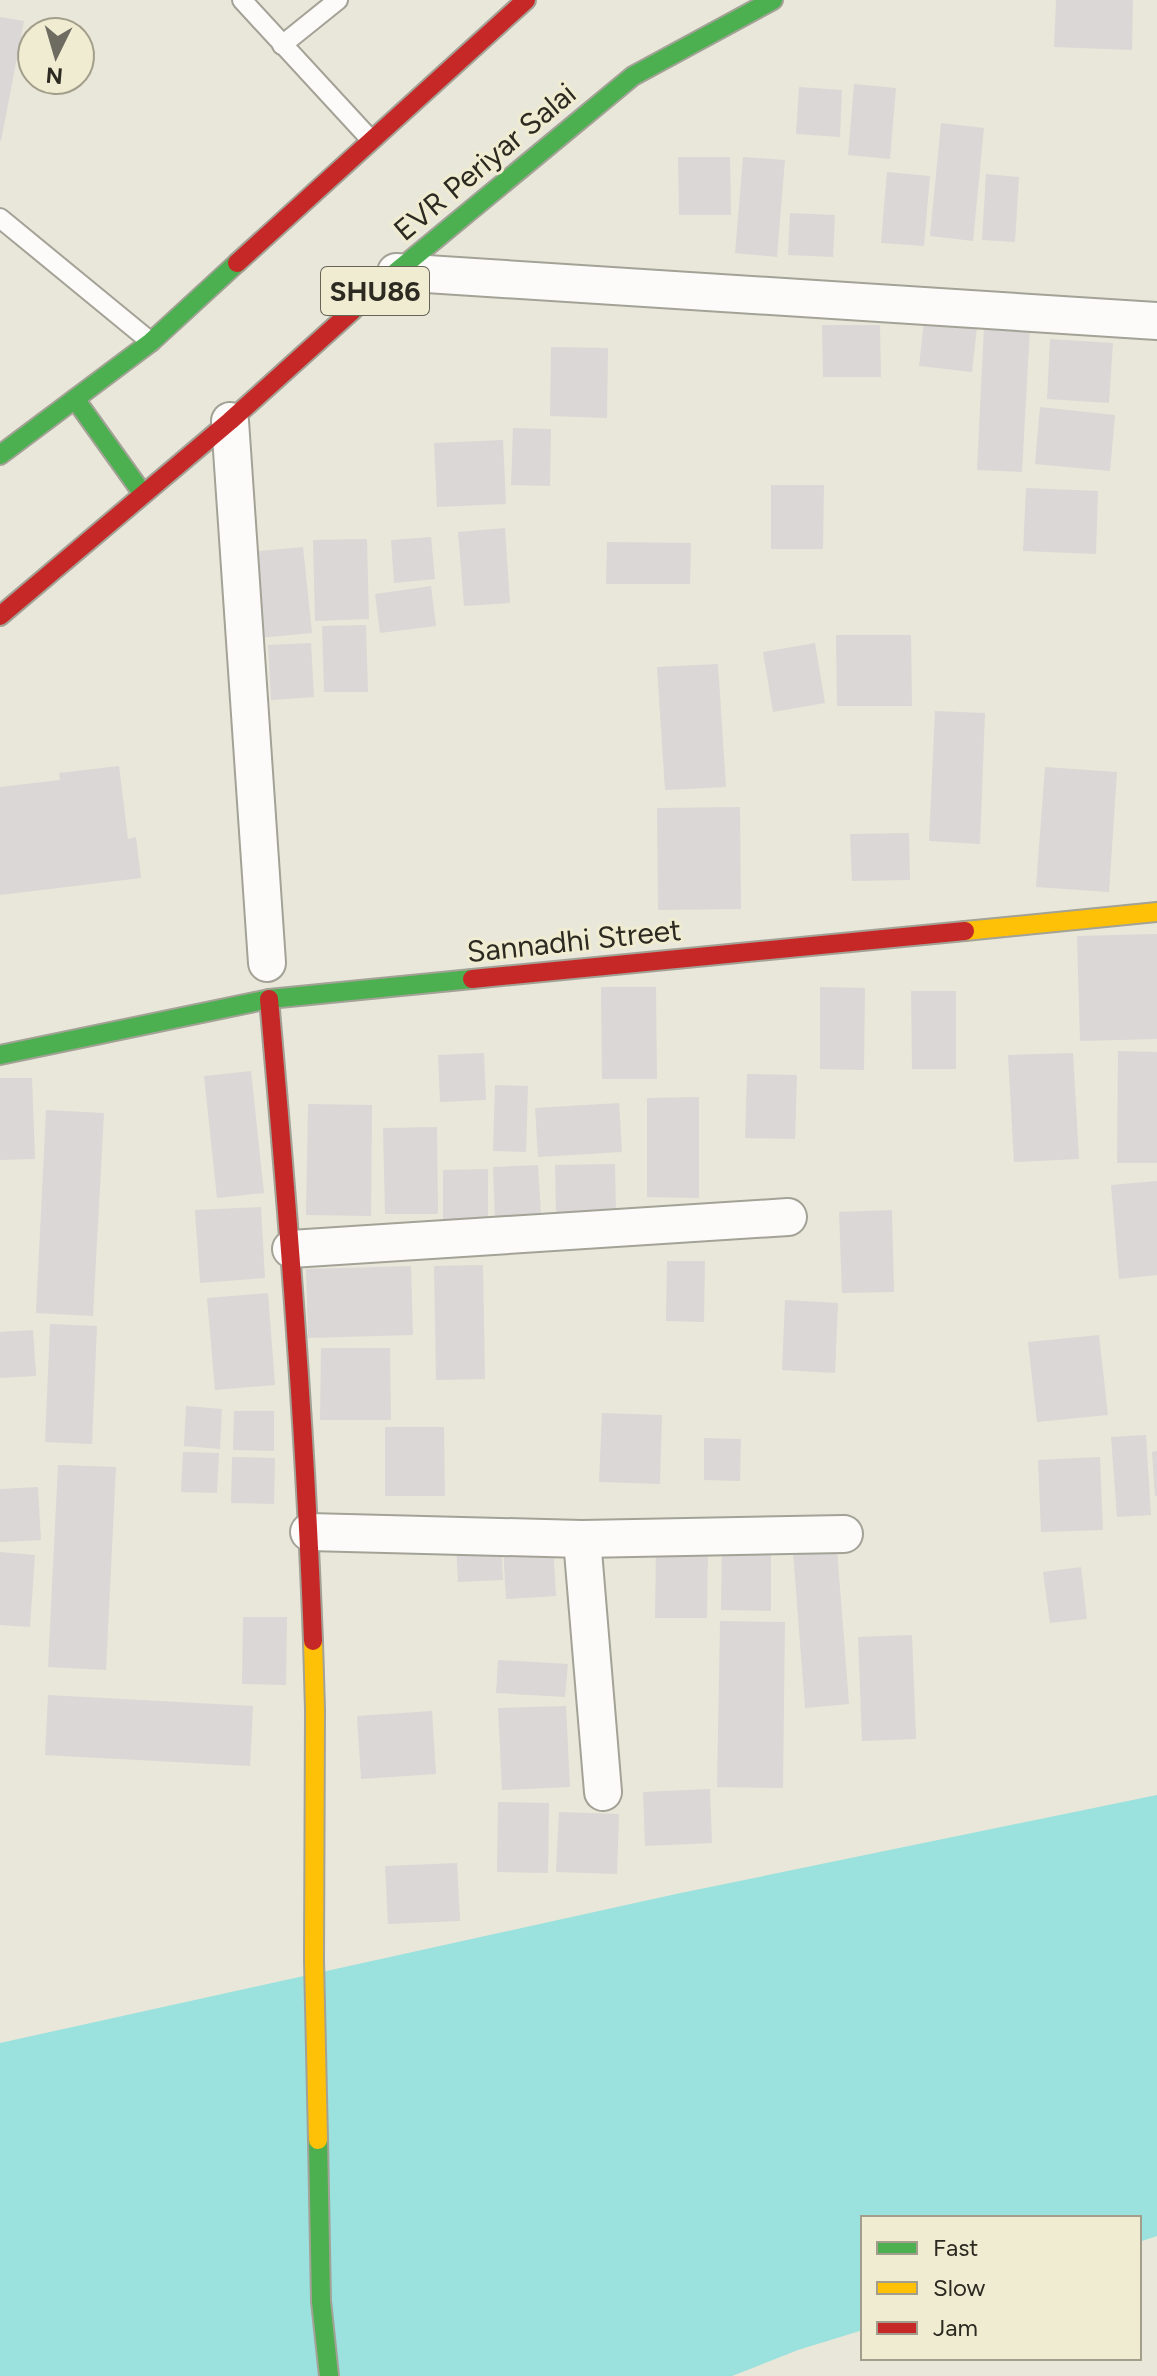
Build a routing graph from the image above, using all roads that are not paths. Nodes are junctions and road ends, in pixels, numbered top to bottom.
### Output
1 (242, 0) edge
2 (338, 0) edge
3 (526, 0) edge
4 (773, 0) edge
5 (282, 45) junction
6 (371, 140) junction
7 (0, 218) edge
8 (396, 272) junction
9 (1157, 321) edge
10 (151, 342) junction
11 (75, 399) junction
12 (230, 421) junction
13 (0, 455) edge
14 (143, 494) junction
15 (0, 616) edge
16 (1157, 912) edge
17 (267, 963) dead end
18 (269, 999) junction
19 (0, 1055) edge
20 (788, 1217) dead end
21 (291, 1249) junction
22 (309, 1532) junction
23 (844, 1534) dead end
24 (582, 1539) junction
25 (603, 1792) dead end
26 (329, 2376) edge

1 - 5 lane
2 - 5 lane
3 - 6 street
4 - 8 street, EVR Periyar Salai / SHU86
5 - 6 lane
6 - 10 street
7 - 10 lane
8 - 9 street
8 - 12 street, EVR Periyar Salai / SHU86
10 - 11 street
11 - 13 street
11 - 14 street
12 - 14 street, EVR Periyar Salai / SHU86
12 - 17 street
14 - 15 street, EVR Periyar Salai / SHU86
16 - 18 street, Sannadhi Street
18 - 19 street, Sannadhi Street
18 - 21 street
20 - 21 street
21 - 22 street
22 - 24 street
22 - 26 street
23 - 24 street
24 - 25 street

